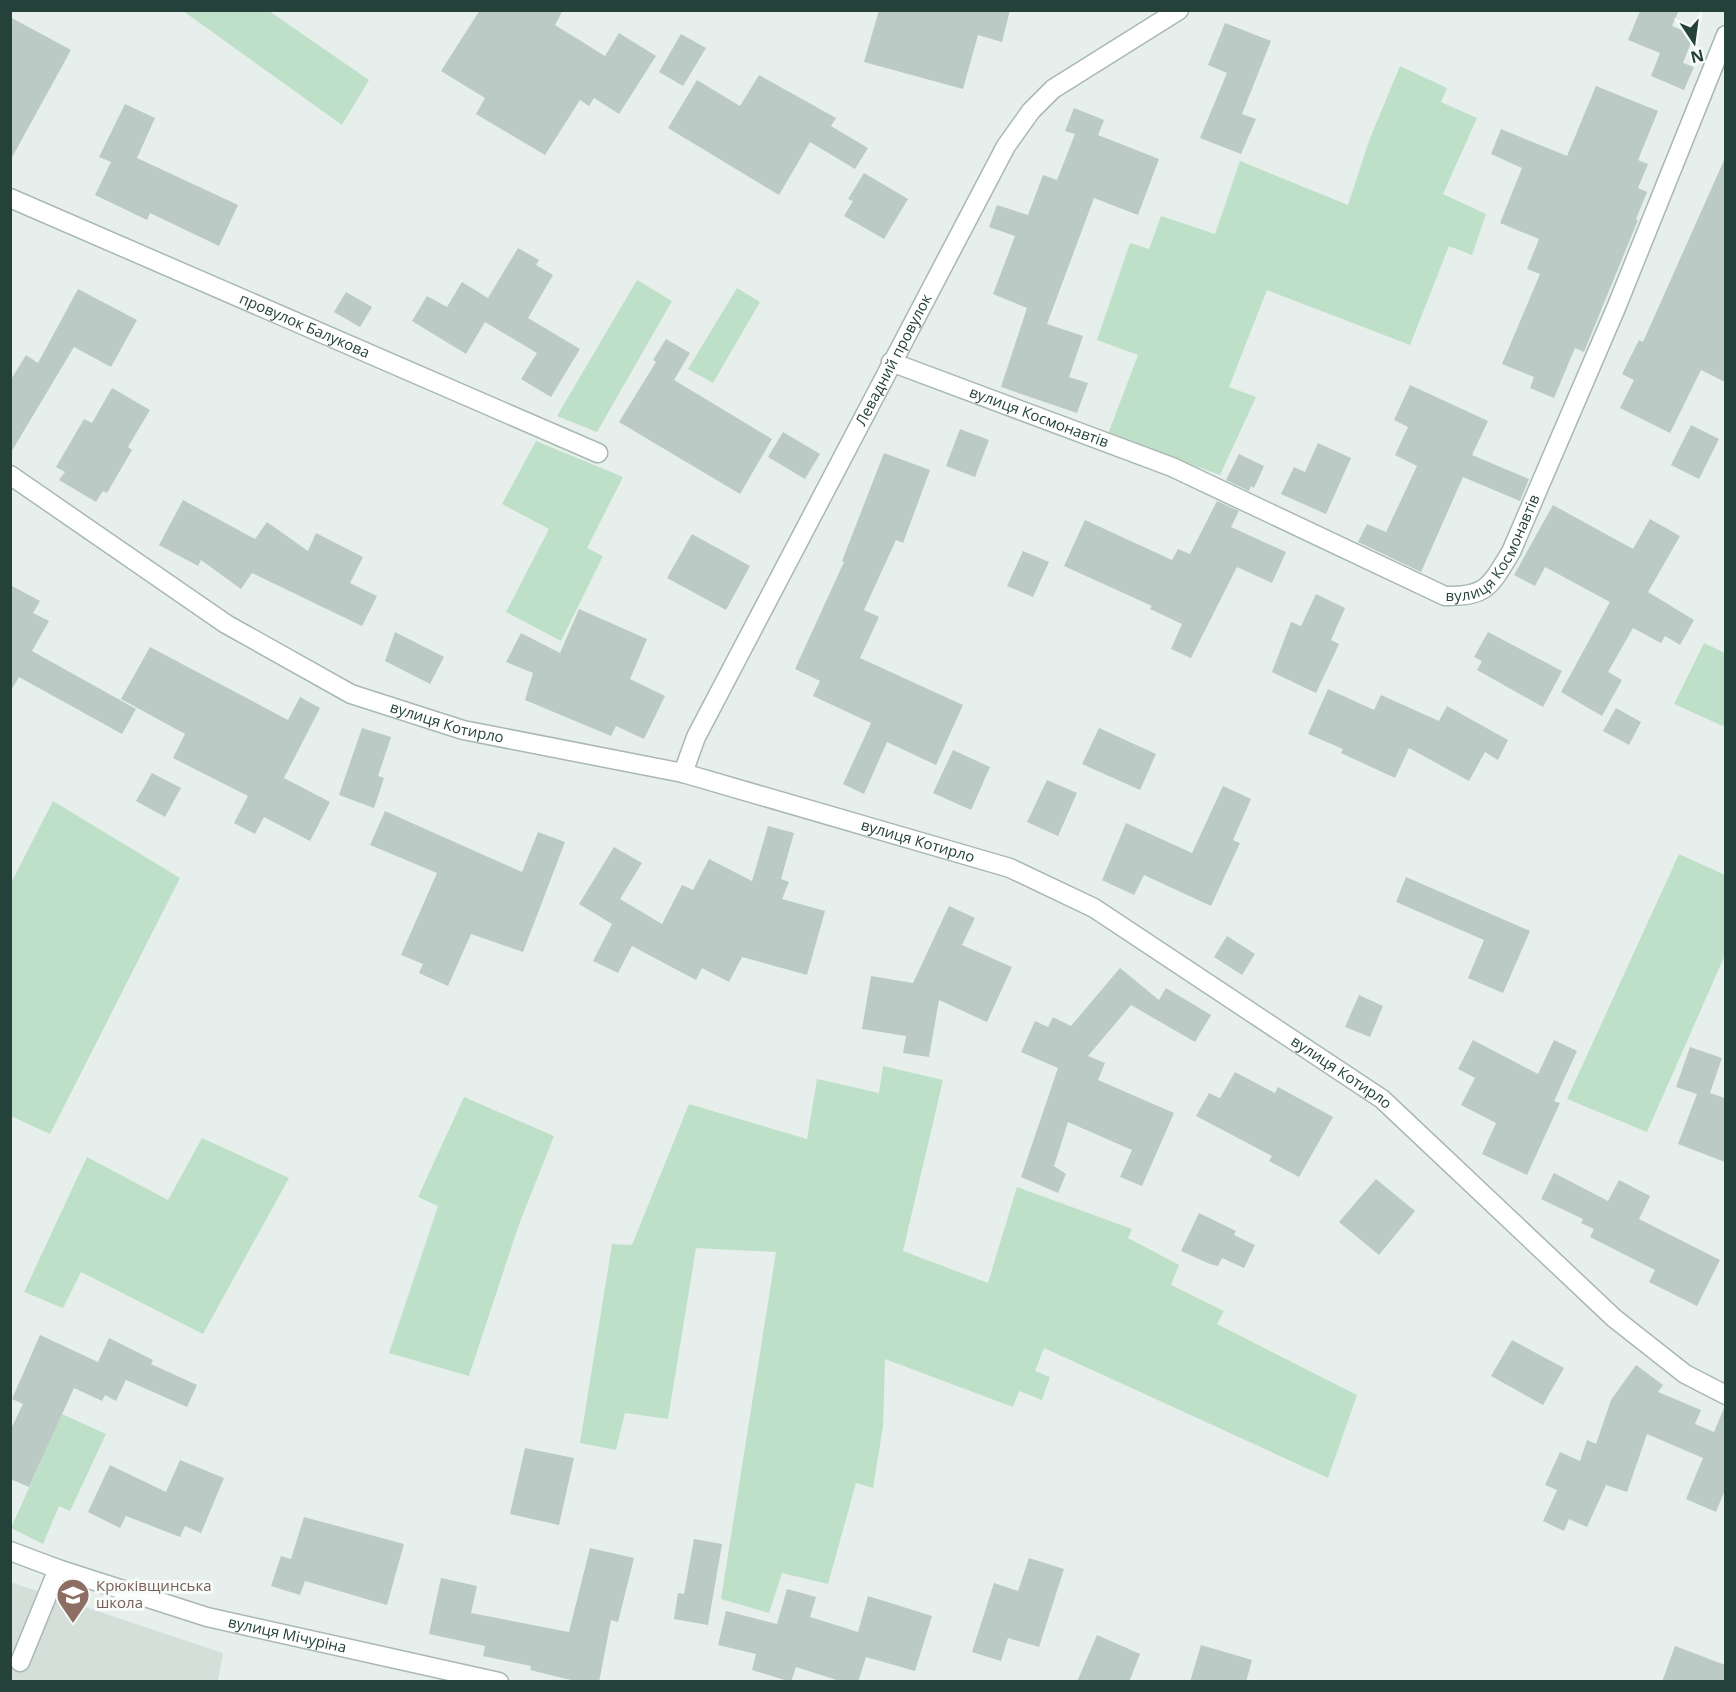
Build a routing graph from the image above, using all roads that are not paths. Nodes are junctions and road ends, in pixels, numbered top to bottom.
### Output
1 (1179, 10) edge
2 (1725, 35) edge
3 (10, 198) edge
4 (891, 362) junction
5 (598, 453) dead end
6 (10, 475) edge
7 (683, 773) junction
8 (1725, 1395) edge
9 (10, 1551) edge
10 (58, 1569) junction
11 (20, 1662) dead end
12 (499, 1682) edge

1 - 4 street, Левадний провулок
2 - 4 street, вулиця Космонавтів
3 - 5 street, провулок Балукова
4 - 7 street, Левадний провулок
6 - 7 street, вулиця Котирло
7 - 8 street, вулиця Котирло
9 - 10 street, вулиця Мічуріна
10 - 11 street
10 - 12 street, вулиця Мічуріна

